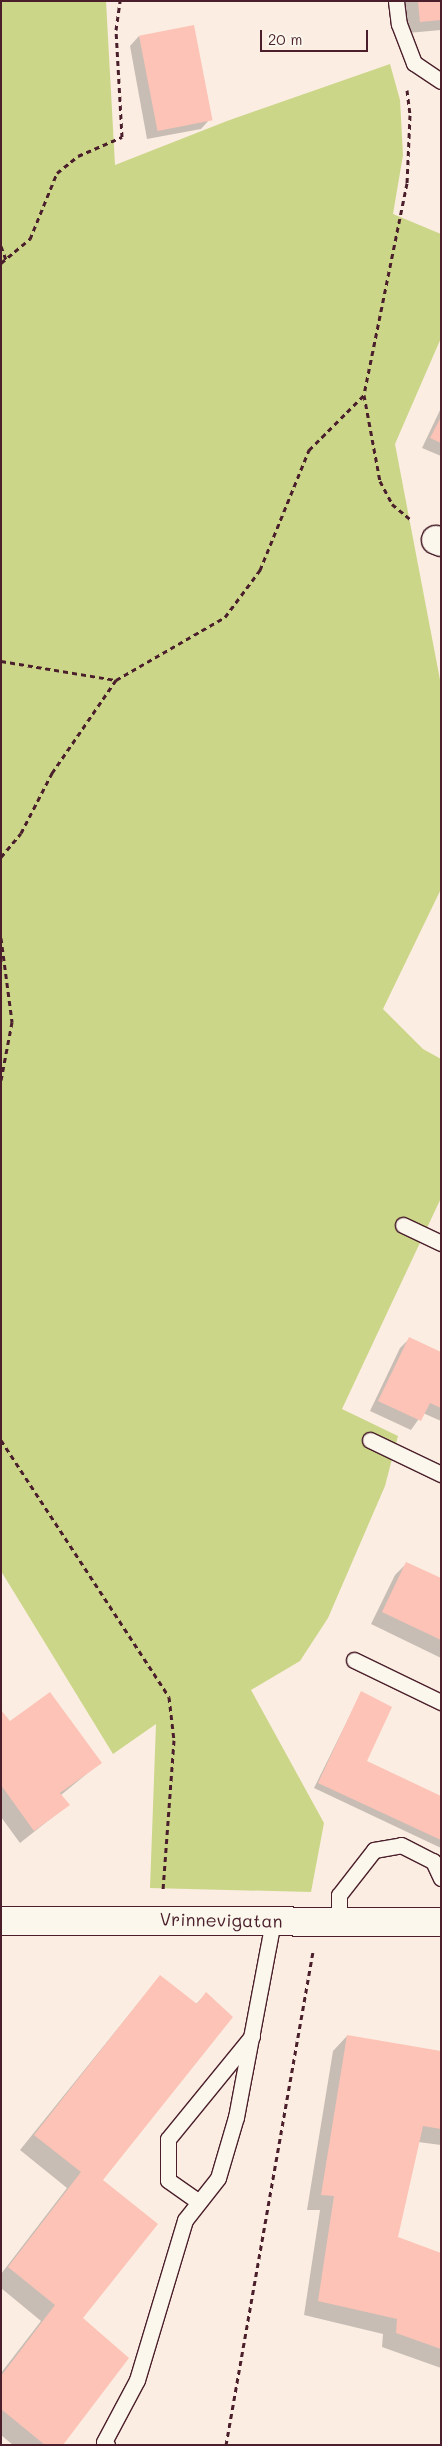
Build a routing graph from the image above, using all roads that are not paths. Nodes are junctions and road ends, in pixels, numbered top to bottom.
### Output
1 (396, 1) edge
2 (441, 81) edge
3 (403, 1225) dead end
4 (441, 1243) edge
5 (370, 1440) dead end
6 (441, 1474) edge
7 (354, 1660) dead end
8 (441, 1702) edge
9 (441, 1878) edge
10 (1, 1921) edge
11 (273, 1921) junction
12 (328, 1922) junction
13 (441, 1922) edge
14 (253, 2034) junction
15 (198, 2202) junction
16 (104, 2444) edge

1 - 2 lane
3 - 4 lane
5 - 6 lane
7 - 8 lane
9 - 12 lane
10 - 11 street, Vrinnevigatan
11 - 12 street, Vrinnevigatan
11 - 14 lane
12 - 13 street, Vrinnevigatan
14 - 15 lane
14 - 15 lane
15 - 16 lane

